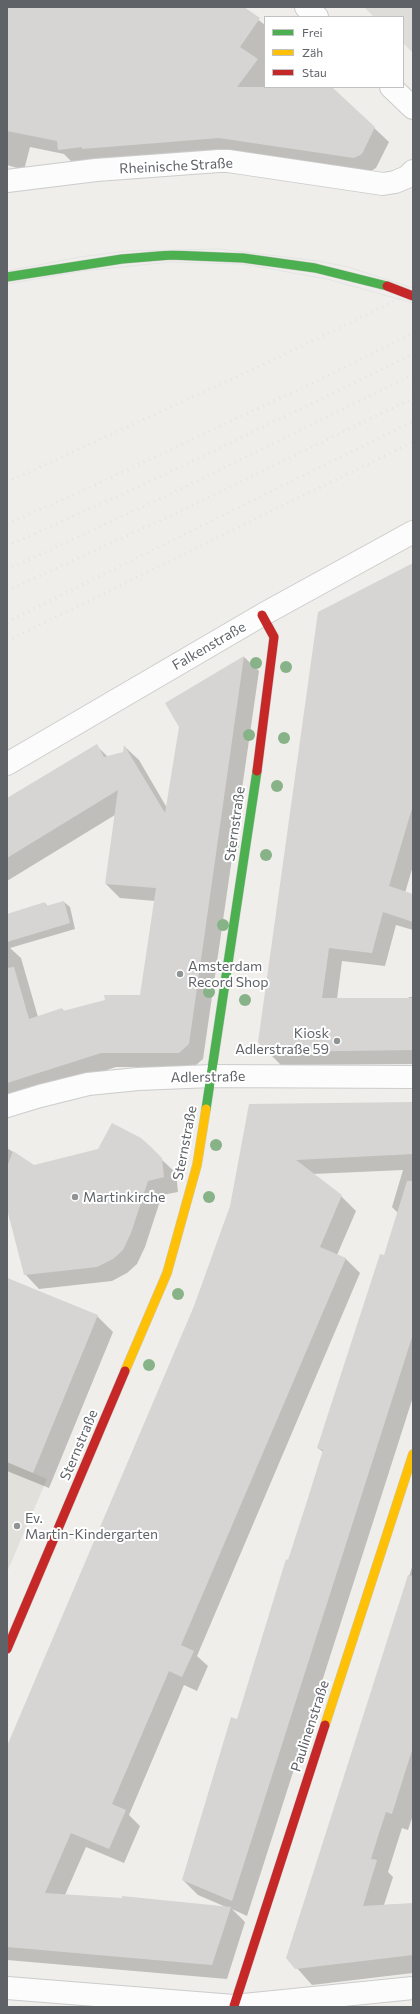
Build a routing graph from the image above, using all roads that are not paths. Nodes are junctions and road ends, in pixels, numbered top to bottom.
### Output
1 (306, 7) edge
2 (316, 16) edge
3 (392, 88) edge
4 (412, 107) edge
5 (413, 171) edge
6 (7, 181) edge
7 (7, 277) edge
8 (413, 296) edge
9 (413, 532) edge
10 (262, 615) junction
11 (7, 764) edge
12 (212, 1076) junction
13 (413, 1077) edge
14 (7, 1106) edge
15 (413, 1454) edge
16 (7, 1649) edge
17 (7, 1988) edge
18 (413, 1988) edge
19 (152, 2004) edge
20 (234, 2006) junction

1 - 2 street
3 - 4 street
5 - 6 street, Rheinische Straße
7 - 8 street, bridge
9 - 10 street, Falkenstraße
10 - 11 street, Falkenstraße
10 - 12 street, Sternstraße
12 - 13 street, Adlerstraße
12 - 14 street, Adlerstraße
12 - 16 street, Sternstraße
15 - 20 street, Paulinenstraße
17 - 19 street
18 - 20 street
19 - 20 street

